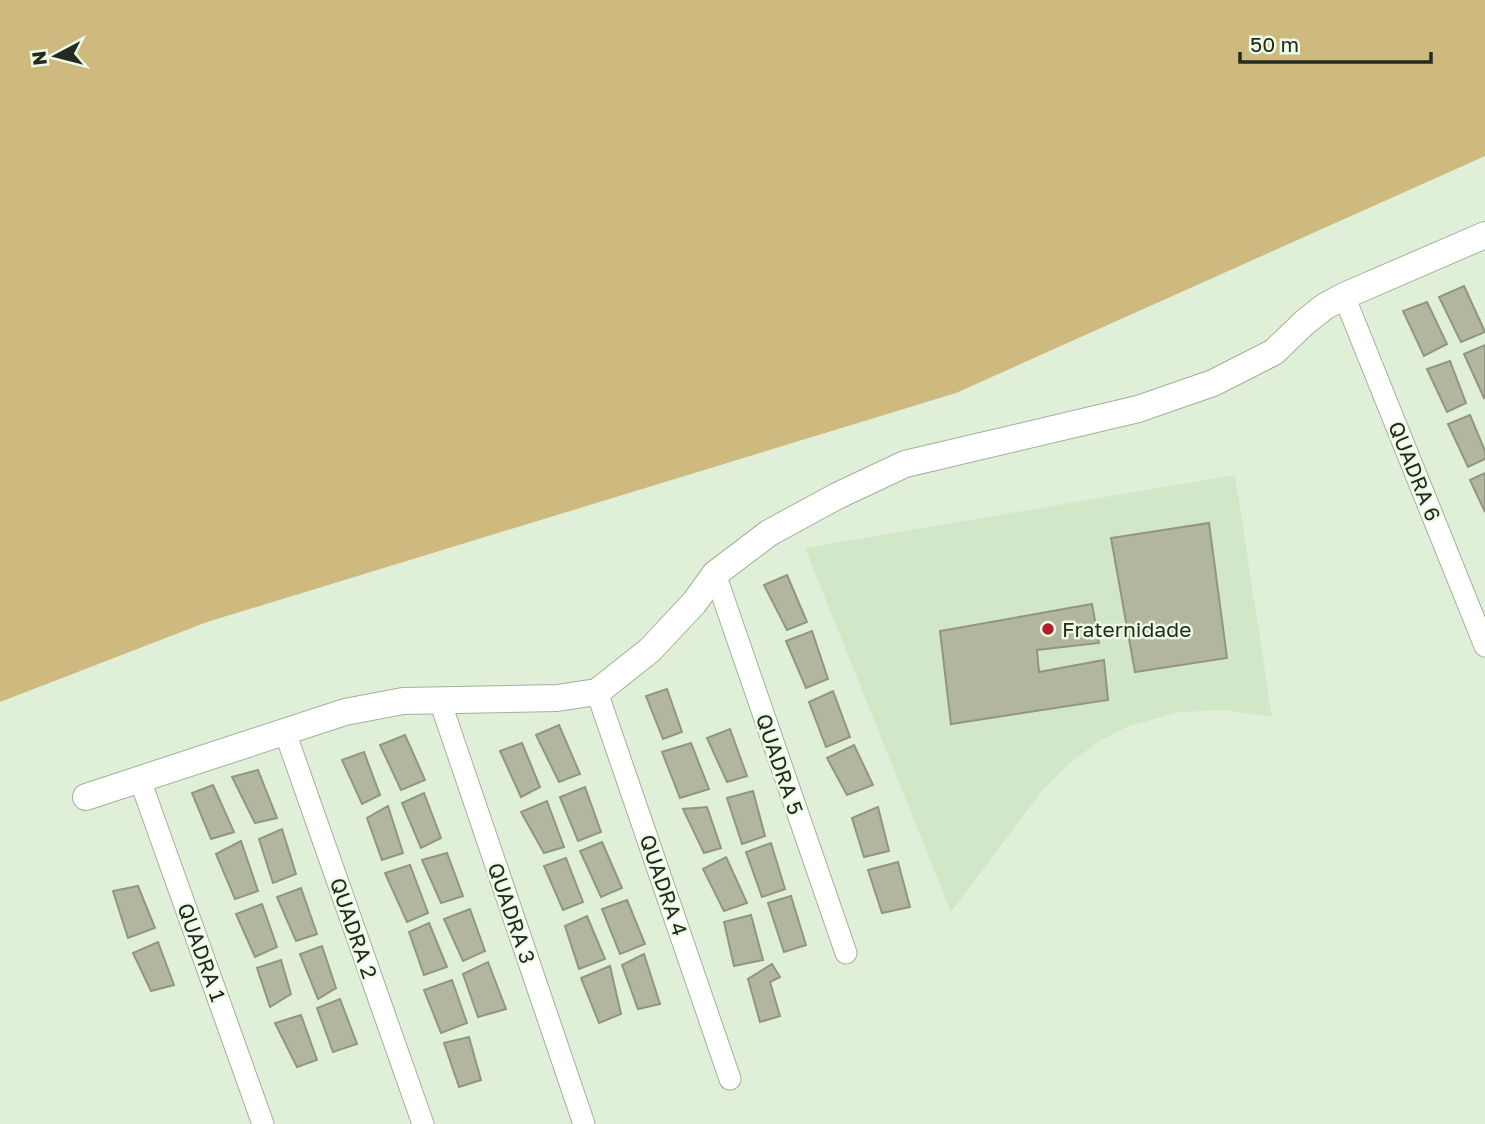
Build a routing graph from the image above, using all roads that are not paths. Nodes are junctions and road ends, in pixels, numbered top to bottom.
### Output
1 (1485, 235) edge
2 (1344, 296) junction
3 (715, 575) junction
4 (1485, 646) edge
5 (597, 692) junction
6 (440, 701) junction
7 (285, 732) junction
8 (140, 780) junction
9 (86, 797) dead end
10 (846, 953) dead end
11 (730, 1079) dead end
12 (263, 1124) edge
13 (423, 1124) edge
14 (584, 1124) edge

1 - 2 street
2 - 3 street
2 - 4 street, QUADRA 6
3 - 5 street
3 - 10 street, QUADRA 5
5 - 6 street
5 - 11 street, QUADRA 4
6 - 7 street
6 - 14 street, QUADRA 3
7 - 8 street
7 - 13 street, QUADRA 2
8 - 9 street
8 - 12 street, QUADRA 1

